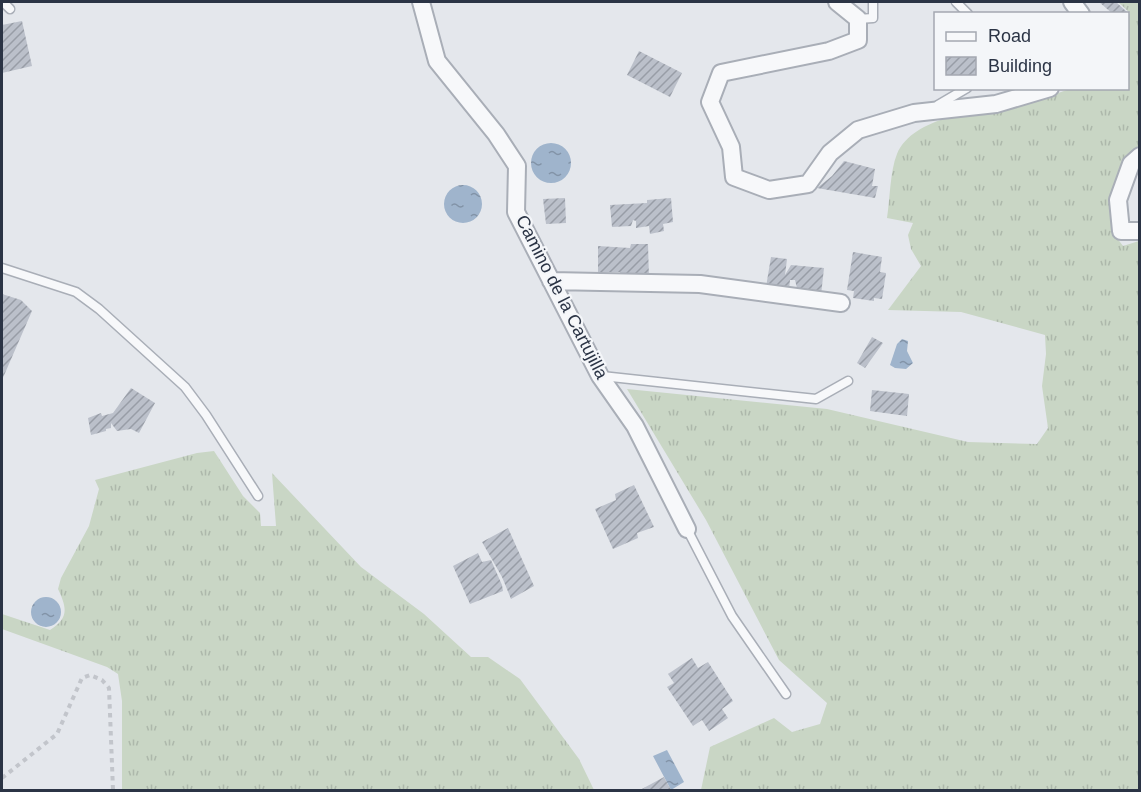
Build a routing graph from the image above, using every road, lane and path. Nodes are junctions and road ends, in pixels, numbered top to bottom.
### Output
1 (3, 2) edge
2 (422, 2) edge
3 (837, 2) edge
4 (873, 2) edge
5 (10, 9) dead end
6 (858, 19) junction
7 (964, 90) edge
8 (1043, 90) edge
9 (914, 113) junction
10 (1140, 156) edge
11 (1140, 231) edge
12 (2, 268) edge
13 (551, 281) junction
14 (841, 303) dead end
15 (600, 376) junction
16 (848, 381) dead end
17 (258, 496) dead end
18 (687, 529) joint
19 (786, 694) dead end
20 (2, 778) edge
21 (112, 790) edge

1 - 5 lane
2 - 13 street, Camino de la Cartujilla
3 - 6 street
4 - 6 lane
6 - 9 street
7 - 9 lane
8 - 9 street
10 - 11 street
12 - 17 lane
13 - 14 street
13 - 15 street, Camino de la Cartujilla
15 - 16 lane
15 - 18 street, Camino de la Cartujilla
18 - 19 lane
20 - 21 path

